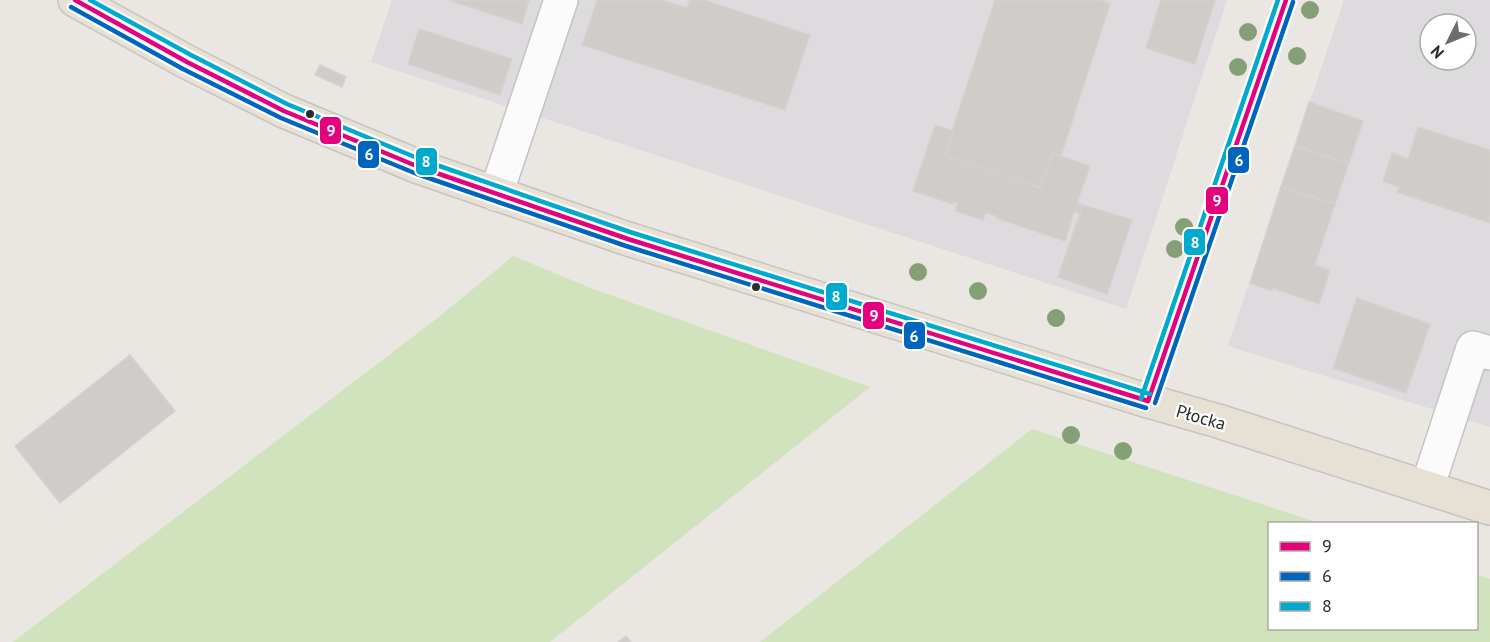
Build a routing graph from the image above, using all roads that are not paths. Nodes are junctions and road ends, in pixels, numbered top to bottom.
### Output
1 (75, 0) edge
2 (561, 0) edge
3 (496, 194) junction
4 (1490, 353) edge
5 (1427, 488) junction
6 (1490, 508) edge

1 - 3 main road, Płocka
2 - 3 lane
3 - 5 main road, Płocka
4 - 5 lane
5 - 6 main road, Płocka

